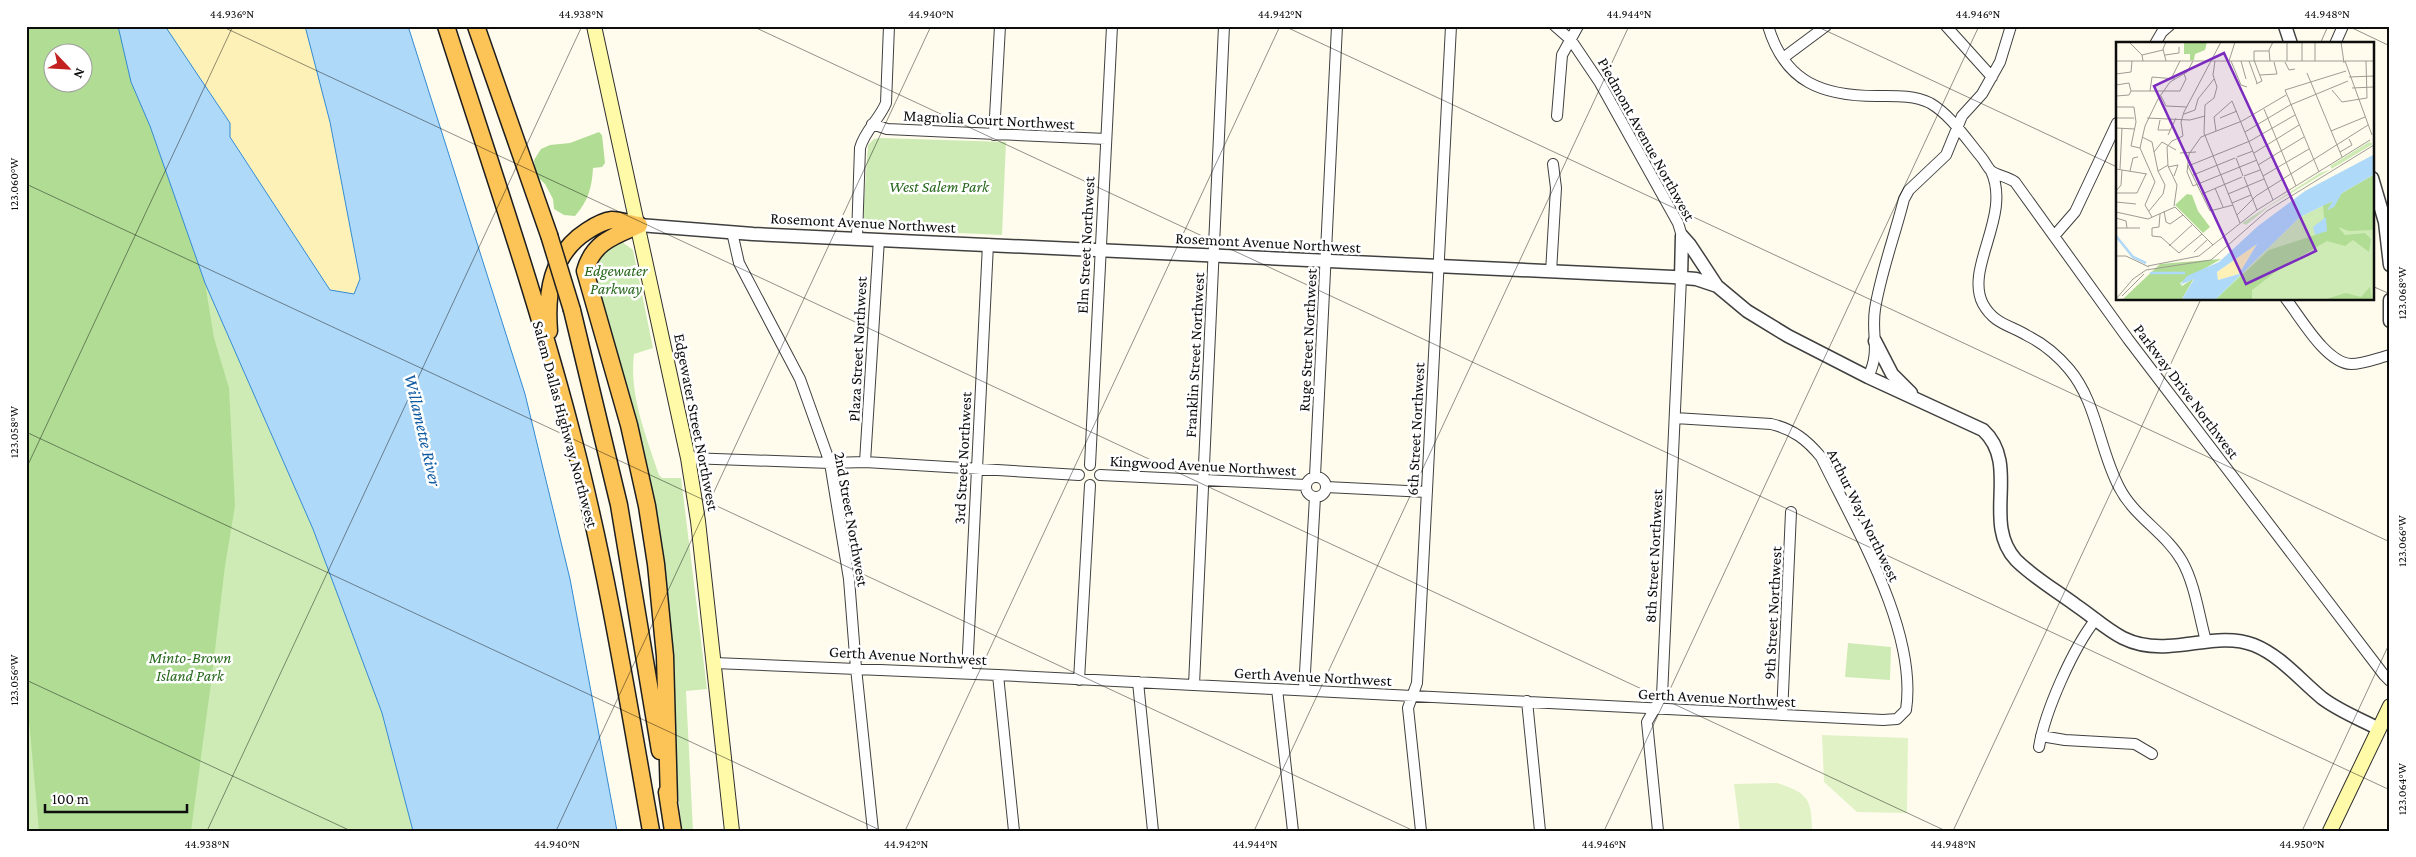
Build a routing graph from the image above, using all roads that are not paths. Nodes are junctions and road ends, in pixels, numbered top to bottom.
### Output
1 (446, 26) edge
2 (476, 26) edge
3 (594, 26) edge
4 (890, 26) edge
5 (1000, 26) edge
6 (1112, 26) edge
7 (1224, 26) edge
8 (1337, 26) edge
9 (1451, 26) edge
10 (1555, 26) edge
11 (1578, 26) edge
12 (1768, 26) edge
13 (1826, 26) edge
14 (1946, 26) edge
15 (2011, 26) edge
16 (2169, 26) edge
17 (2284, 26) edge
18 (2343, 26) edge
19 (1571, 40) junction
20 (2156, 42) edge
21 (2290, 42) edge
22 (2335, 42) edge
23 (1783, 58) junction
24 (1992, 77) junction
25 (1558, 116) dead end
26 (872, 124) junction
27 (2116, 125) edge
28 (1957, 128) junction
29 (994, 135) junction
30 (1106, 139) junction
31 (1553, 164) dead end
32 (1991, 171) junction
33 (2374, 183) edge
34 (639, 226) junction
35 (732, 232) junction
36 (2055, 235) junction
37 (1682, 236) junction
38 (857, 237) junction
39 (879, 238) junction
40 (2389, 242) edge
41 (988, 244) junction
42 (1100, 250) junction
43 (1214, 256) junction
44 (1326, 261) junction
45 (2390, 265) edge
46 (1438, 267) junction
47 (1551, 272) junction
48 (1681, 278) junction
49 (1717, 286) junction
50 (2287, 300) edge
51 (2390, 300) edge
52 (2390, 321) edge
53 (1875, 341) junction
54 (2390, 355) edge
55 (554, 366) junction
56 (1868, 377) junction
57 (1918, 400) junction
58 (1675, 418) junction
59 (688, 458) junction
60 (865, 462) junction
61 (830, 463) junction
62 (1090, 465) junction
63 (976, 468) junction
64 (1079, 475) junction
65 (1100, 475) junction
66 (1315, 476) junction
67 (1202, 480) junction
68 (1090, 485) junction
69 (1306, 485) junction
70 (1326, 487) junction
71 (1427, 492) junction
72 (1315, 497) junction
73 (1791, 512) dead end
74 (2096, 619) junction
75 (2206, 641) junction
76 (714, 662) junction
77 (856, 668) junction
78 (967, 673) junction
79 (998, 675) junction
80 (1079, 680) junction
81 (2390, 681) edge
82 (1138, 682) junction
83 (1194, 685) junction
84 (1277, 689) junction
85 (1304, 690) junction
86 (1413, 695) junction
87 (1527, 701) junction
88 (2390, 706) edge
89 (1654, 708) junction
90 (1906, 710) joint
91 (1782, 715) junction
92 (2379, 729) junction
93 (2041, 736) junction
94 (2039, 747) dead end
95 (2152, 754) dead end
96 (669, 801) junction
97 (652, 831) edge
98 (673, 831) edge
99 (732, 831) edge
100 (874, 831) edge
101 (1014, 831) edge
102 (1153, 831) edge
103 (1293, 831) edge
104 (1421, 831) edge
105 (1540, 831) edge
106 (1658, 831) edge
107 (2330, 831) edge

1 - 55 highway, Salem Dallas Highway Northwest
2 - 96 highway, Salem Dallas Highway Northwest, bridge
3 - 34 main road, Edgewater Street Northwest
4 - 26 street
5 - 29 street
6 - 30 street, Elm Street Northwest
7 - 43 street, Franklin Street Northwest
8 - 44 street, Ruge Street Northwest
9 - 46 street, 6th Street Northwest
10 - 19 street, Piedmont Avenue Northwest
11 - 19 street
12 - 23 street, Parkway Drive Northwest
13 - 23 street
14 - 24 street
15 - 24 street
16 - 20 street
17 - 21 street
18 - 22 street
19 - 25 street
19 - 37 street, Piedmont Avenue Northwest
23 - 28 street, Parkway Drive Northwest
24 - 28 street
26 - 29 street, Magnolia Court Northwest
26 - 38 street
27 - 36 street
28 - 32 street, Parkway Drive Northwest
28 - 53 street
29 - 30 street, Magnolia Court Northwest
30 - 42 street, Elm Street Northwest
31 - 47 street
32 - 36 street, Parkway Drive Northwest
32 - 75 street
33 - 40 street
34 - 35 street, Rosemont Avenue Northwest
34 - 55 highway
34 - 59 main road, Edgewater Street Northwest
34 - 96 highway
35 - 38 street, Rosemont Avenue Northwest
35 - 61 street, 2nd Street Northwest
36 - 81 street, Parkway Drive Northwest
37 - 48 street, Piedmont Avenue Northwest
37 - 49 street
38 - 39 street, Rosemont Avenue Northwest
39 - 41 street, Rosemont Avenue Northwest
39 - 60 street, Plaza Street Northwest
40 - 45 street
41 - 42 street, Rosemont Avenue Northwest
41 - 63 street, 3rd Street Northwest
42 - 43 street, Rosemont Avenue Northwest
42 - 62 street, Elm Street Northwest
43 - 44 street, Rosemont Avenue Northwest
43 - 67 street, Franklin Street Northwest
44 - 46 street, Rosemont Avenue Northwest
44 - 66 street, Ruge Street Northwest
46 - 47 street, Rosemont Avenue Northwest
46 - 71 street, 6th Street Northwest
47 - 48 street, Rosemont Avenue Northwest
48 - 49 street, Rosemont Avenue Northwest
48 - 58 street, 8th Street Northwest
49 - 56 street, Rosemont Avenue Northwest
50 - 54 street
51 - 52 street
53 - 56 street
53 - 57 street
55 - 97 highway, Salem Dallas Highway Northwest
56 - 57 street, Rosemont Avenue Northwest
57 - 74 street, Rosemont Avenue Northwest
58 - 89 street, 8th Street Northwest
58 - 90 street, Arthur Way Northwest
59 - 61 street
59 - 76 main road, Edgewater Street Northwest
60 - 61 street
60 - 63 street
61 - 77 street, 2nd Street Northwest
62 - 64 street
62 - 65 street
63 - 64 street
63 - 78 street, 3rd Street Northwest
64 - 68 street
65 - 67 street, Kingwood Avenue Northwest
65 - 68 street
66 - 69 street
66 - 70 street
67 - 69 street, Kingwood Avenue Northwest
67 - 83 street, Franklin Street Northwest
68 - 80 street
69 - 72 street
70 - 71 street
70 - 72 street
71 - 86 street, 6th Street Northwest
72 - 85 street
73 - 91 street, 9th Street Northwest
74 - 75 street, Rosemont Avenue Northwest
74 - 93 street
75 - 92 street, Rosemont Avenue Northwest
76 - 77 street, Gerth Avenue Northwest
76 - 99 main road, Edgewater Street Northwest
77 - 78 street, Gerth Avenue Northwest
77 - 100 street, 2nd Street Northwest
78 - 79 street, Gerth Avenue Northwest
79 - 80 street, Gerth Avenue Northwest
79 - 101 street
80 - 82 street, Gerth Avenue Northwest
82 - 83 street, Gerth Avenue Northwest
82 - 102 street
83 - 84 street, Gerth Avenue Northwest
84 - 85 street, Gerth Avenue Northwest
84 - 103 street
85 - 86 street, Gerth Avenue Northwest
86 - 87 street, Gerth Avenue Northwest
86 - 104 street, 6th Street Northwest
87 - 89 street, Gerth Avenue Northwest
87 - 105 street
88 - 92 main road
89 - 91 street, Gerth Avenue Northwest
89 - 106 street, 8th Street Northwest
90 - 91 street, Gerth Avenue Northwest
92 - 107 main road
93 - 94 street
93 - 95 street
96 - 98 highway, Salem Dallas Highway Northwest

